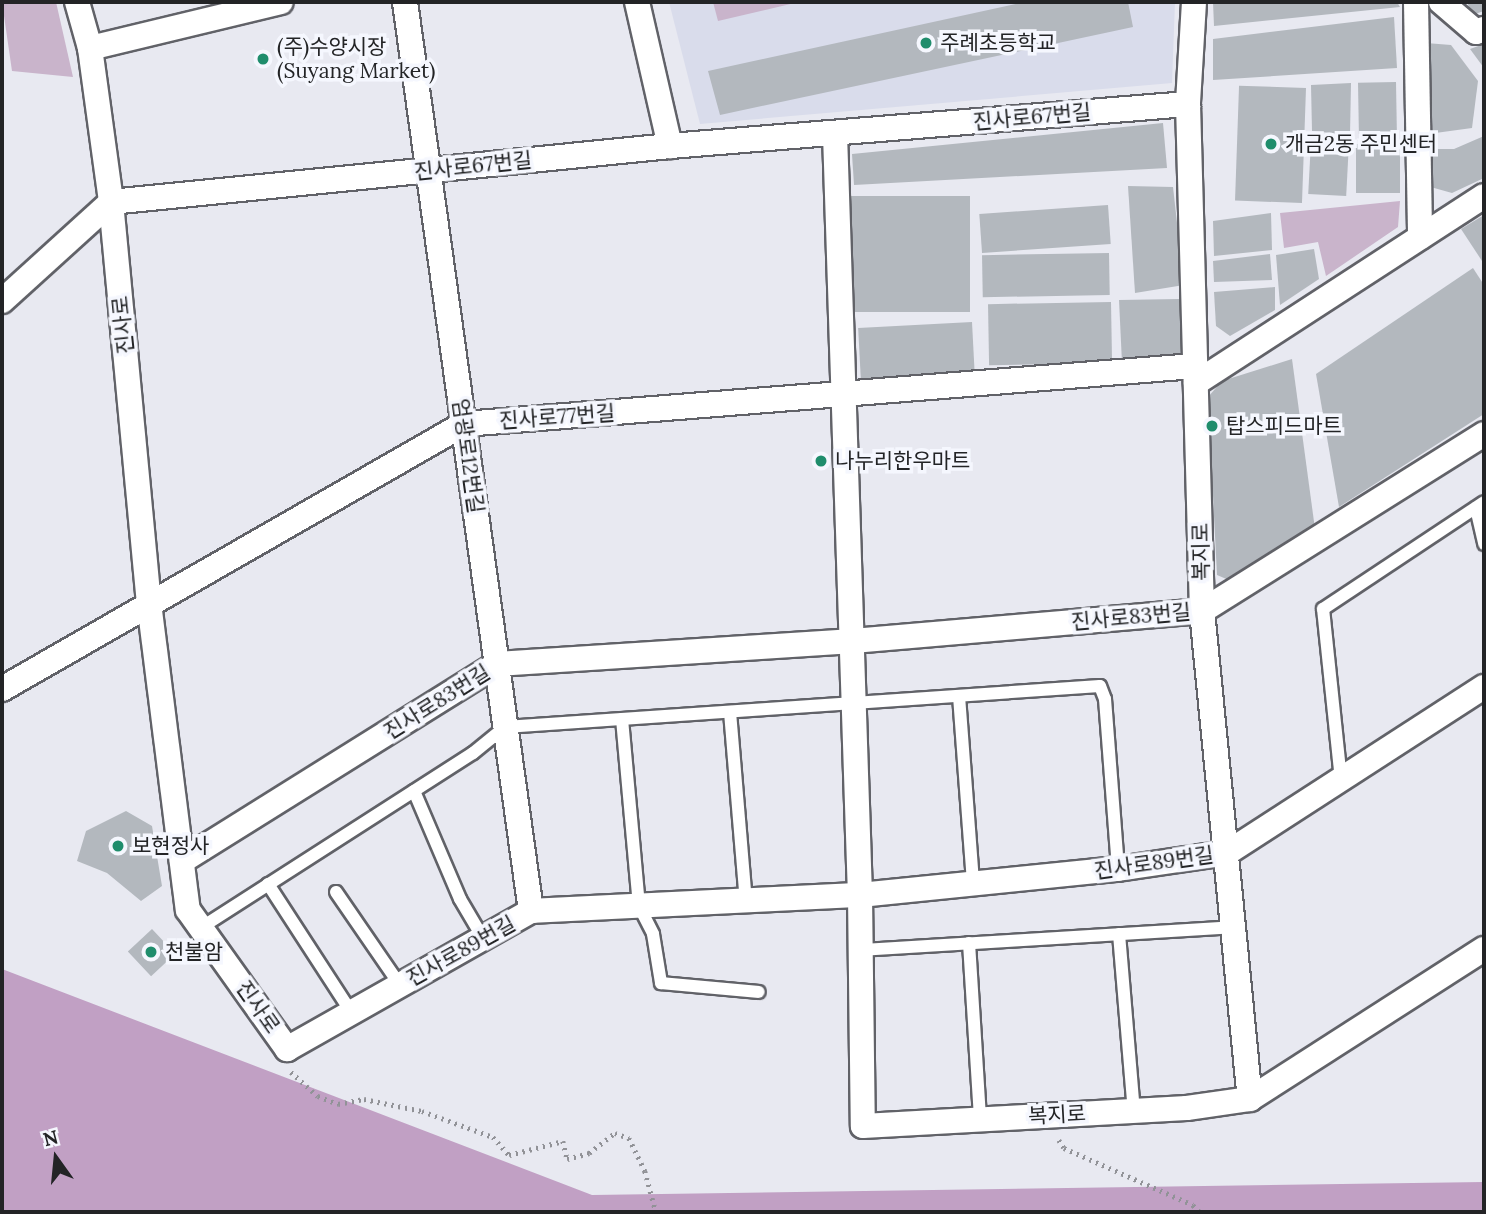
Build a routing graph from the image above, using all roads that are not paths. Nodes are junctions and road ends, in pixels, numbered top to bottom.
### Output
1 (77, 2) edge
2 (281, 2) edge
3 (405, 2) edge
4 (637, 2) edge
5 (1194, 2) edge
6 (1416, 2) edge
7 (1441, 2) edge
8 (1484, 29) edge
9 (90, 48) junction
10 (1188, 104) junction
11 (835, 134) junction
12 (670, 146) junction
13 (429, 170) junction
14 (1484, 196) edge
15 (111, 202) junction
16 (1420, 237) junction
17 (2, 301) edge
18 (1196, 374) junction
19 (844, 396) junction
20 (464, 424) junction
21 (1484, 434) edge
22 (1480, 505) edge
23 (1484, 544) edge
24 (149, 603) junction
25 (1202, 611) junction
26 (853, 641) junction
27 (497, 664) junction
28 (1484, 687) edge
29 (2, 689) edge
30 (959, 696) junction
31 (855, 704) junction
32 (730, 712) junction
33 (622, 719) junction
34 (505, 727) junction
35 (1341, 780) junction
36 (414, 791) junction
37 (1227, 853) junction
38 (182, 861) junction
39 (1118, 869) junction
40 (268, 884) junction
41 (973, 884) junction
42 (336, 892) dead end
43 (860, 895) junction
44 (746, 901) junction
45 (639, 906) junction
46 (531, 911) junction
47 (202, 927) junction
48 (1234, 927) junction
49 (1119, 934) junction
50 (483, 938) junction
51 (969, 943) junction
52 (1484, 949) edge
53 (861, 950) junction
54 (400, 985) junction
55 (759, 992) dead end
56 (351, 1012) junction
57 (287, 1049) joint
58 (1250, 1100) junction
59 (1134, 1111) junction
60 (980, 1119) junction

1 - 9 street, 진사로
2 - 9 street
3 - 13 street, 엄광로12번길
4 - 12 street
5 - 10 street, 복지로
6 - 16 street
7 - 8 street
9 - 15 street, 진사로
10 - 11 street, 진사로67번길
10 - 18 street, 복지로
11 - 12 street, 진사로67번길
11 - 19 street
12 - 13 street, 진사로67번길
13 - 15 street, 진사로67번길
13 - 20 street, 엄광로12번길
14 - 16 street, 진사로77번길
15 - 17 street
15 - 24 street, 진사로
16 - 18 street, 진사로77번길
18 - 19 street, 진사로77번길
18 - 25 street, 복지로
19 - 20 street, 진사로77번길
19 - 26 street
20 - 24 street, 진사로77번길
20 - 27 street, 엄광로12번길
21 - 25 street, 진사로83번길
22 - 23 lane
22 - 35 lane
24 - 29 street
24 - 38 street, 진사로
25 - 26 street, 진사로83번길
25 - 37 street, 복지로
26 - 27 street, 진사로83번길
26 - 31 street
27 - 34 street, 엄광로12번길
27 - 38 street, 진사로83번길
28 - 35 street, 진사로89번길
30 - 31 lane
30 - 39 lane
30 - 41 lane
31 - 32 lane
31 - 43 street
32 - 33 lane
32 - 44 lane
33 - 34 lane
33 - 45 lane
34 - 36 lane
34 - 46 street, 엄광로12번길
35 - 37 street, 진사로89번길
36 - 40 lane
36 - 50 lane
37 - 39 street, 진사로89번길
37 - 48 street, 복지로
38 - 47 street, 진사로
39 - 41 street, 진사로89번길
40 - 47 lane
40 - 56 lane
41 - 43 street, 진사로89번길
42 - 54 lane
43 - 44 street, 진사로89번길
43 - 53 street
44 - 45 street, 진사로89번길
45 - 46 street, 진사로89번길
45 - 55 lane
46 - 50 street, 진사로89번길
47 - 57 street, 진사로
48 - 49 lane
48 - 58 street, 복지로
49 - 51 lane
49 - 59 lane
50 - 54 street, 진사로89번길
51 - 53 lane
51 - 60 lane
52 - 58 street, 복지로
53 - 60 street, 복지로
54 - 56 street, 진사로89번길
56 - 57 street, 진사로89번길
58 - 59 street, 복지로
59 - 60 street, 복지로

